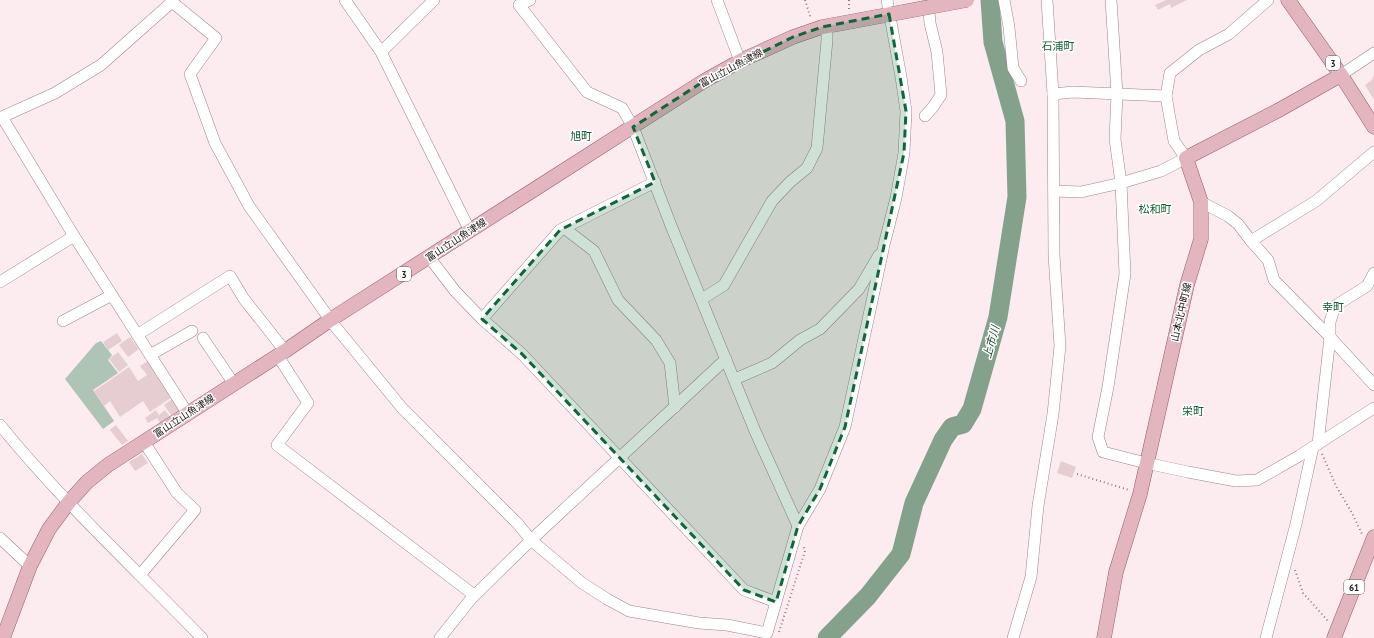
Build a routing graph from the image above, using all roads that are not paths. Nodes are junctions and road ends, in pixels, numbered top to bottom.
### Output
1 (345, 0) edge
2 (434, 0) edge
3 (530, 0) edge
4 (717, 0) edge
5 (887, 0) edge
6 (928, 0) edge
7 (967, 0) edge
8 (1004, 0) edge
9 (1047, 0) edge
10 (1111, 0) edge
11 (1268, 0) edge
12 (1288, 0) edge
13 (890, 14) junction
14 (820, 28) junction
15 (381, 52) junction
16 (1374, 53) edge
17 (740, 62) junction
18 (1341, 75) junction
19 (1021, 81) dead end
20 (1053, 94) junction
21 (1117, 94) junction
22 (1166, 96) junction
23 (925, 116) dead end
24 (633, 127) junction
25 (1374, 127) edge
26 (1374, 152) edge
27 (1186, 158) junction
28 (655, 182) junction
29 (1121, 183) junction
30 (1054, 191) junction
31 (1201, 202) junction
32 (564, 228) junction
33 (470, 231) junction
34 (74, 236) junction
35 (1250, 241) junction
36 (884, 245) junction
37 (429, 257) junction
38 (1372, 280) edge
39 (0, 282) edge
40 (112, 295) junction
41 (702, 299) junction
42 (482, 319) junction
43 (330, 320) junction
44 (63, 321) dead end
45 (192, 331) dead end
46 (137, 335) junction
47 (1330, 337) junction
48 (203, 338) dead end
49 (281, 354) junction
50 (150, 355) junction
51 (726, 359) junction
52 (735, 379) junction
53 (234, 384) junction
54 (1374, 385) edge
55 (674, 407) junction
56 (1374, 408) edge
57 (188, 414) junction
58 (0, 425) edge
59 (144, 442) junction
60 (1316, 445) junction
61 (620, 458) junction
62 (1146, 464) junction
63 (69, 502) junction
64 (798, 526) junction
65 (0, 538) edge
66 (531, 540) junction
67 (1372, 543) edge
68 (30, 566) junction
69 (140, 575) junction
70 (474, 595) junction
71 (776, 602) junction
72 (4, 629) edge
73 (1335, 635) edge
74 (202, 638) edge
75 (440, 638) edge
76 (1014, 638) edge
77 (1104, 638) edge
78 (1266, 638) edge

1 - 15 street
2 - 15 street
3 - 24 street
4 - 17 street
5 - 13 street
6 - 23 street
7 - 13 main road, 富山立山魚津線 / 3, bridge
8 - 19 street
9 - 20 street
10 - 21 street
11 - 22 street
12 - 18 main road, 3
13 - 14 main road, 富山立山魚津線 / 3
13 - 36 street
14 - 17 main road, 富山立山魚津線 / 3
14 - 41 street
15 - 33 street
16 - 18 street
17 - 24 main road, 富山立山魚津線 / 3
18 - 25 main road, 3
18 - 27 main road
20 - 21 street
20 - 30 street
21 - 22 street
21 - 29 street
22 - 27 street
24 - 28 street
24 - 33 main road, 富山立山魚津線 / 3
26 - 35 street
27 - 29 street
27 - 31 main road, 山本北中町線
28 - 32 street
28 - 41 street
29 - 30 street
29 - 62 street
30 - 76 street
31 - 35 street
31 - 62 main road, 山本北中町線
32 - 42 street
32 - 55 street
33 - 37 main road, 富山立山魚津線 / 3
34 - 39 street
34 - 40 street
34 - 43 street
35 - 47 street
36 - 52 street
36 - 64 street
37 - 42 street
37 - 43 main road, 富山立山魚津線 / 3
38 - 47 street
40 - 44 street
40 - 46 street
41 - 51 street
42 - 61 street
43 - 49 main road, 富山立山魚津線 / 3
43 - 66 street
45 - 50 street
46 - 49 street
46 - 50 street
47 - 54 street
47 - 60 street
48 - 53 street
49 - 53 main road, 富山立山魚津線 / 3
49 - 70 street
50 - 57 street
51 - 52 street
51 - 55 street
52 - 64 street
53 - 57 main road, 富山立山魚津線 / 3
55 - 61 street
56 - 60 street
57 - 59 main road, 富山立山魚津線 / 3
58 - 63 street
59 - 63 main road, 富山立山魚津線 / 3
59 - 69 street
60 - 62 street
60 - 78 street
61 - 66 street
61 - 71 street
62 - 77 main road, 山本北中町線
63 - 68 main road, 富山立山魚津線 / 3
63 - 69 street
64 - 71 street
65 - 68 street
66 - 70 street
66 - 71 street
67 - 73 main road, 61
68 - 72 main road, 富山立山魚津線 / 3
69 - 74 street
70 - 75 street

